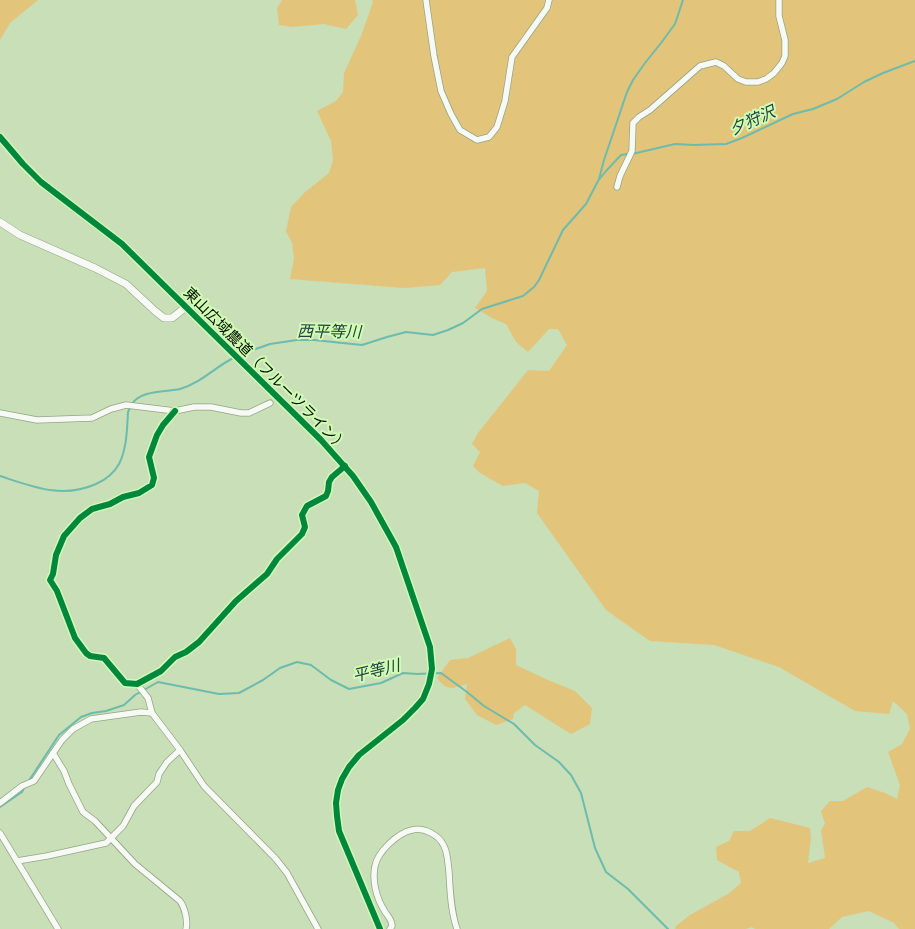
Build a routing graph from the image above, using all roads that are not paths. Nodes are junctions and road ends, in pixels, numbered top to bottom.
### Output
1 (426, 0) edge
2 (549, 0) edge
3 (779, 0) edge
4 (0, 137) edge
5 (618, 187) dead end
6 (0, 222) edge
7 (186, 307) junction
8 (270, 403) dead end
9 (175, 411) junction
10 (0, 413) edge
11 (345, 466) junction
12 (138, 685) junction
13 (152, 713) junction
14 (180, 750) junction
15 (53, 753) junction
16 (0, 802) edge
17 (0, 833) edge
18 (111, 838) junction
19 (17, 861) junction
20 (58, 929) edge
21 (186, 929) edge
22 (318, 929) edge
23 (380, 929) edge
24 (390, 929) edge
25 (457, 929) edge

1 - 2 street
3 - 5 street
4 - 7 street, 東山広域農道（フルーツライン）
6 - 7 street
7 - 11 street, 東山広域農道（フルーツライン）
8 - 9 street
9 - 10 street
9 - 12 street
11 - 12 street
11 - 23 street, 東山広域農道（フルーツライン）
12 - 13 street
13 - 14 street
13 - 15 street
14 - 18 street
14 - 22 street
15 - 16 street
15 - 18 street
17 - 19 street
18 - 19 street
18 - 21 street
19 - 20 street
24 - 25 street

